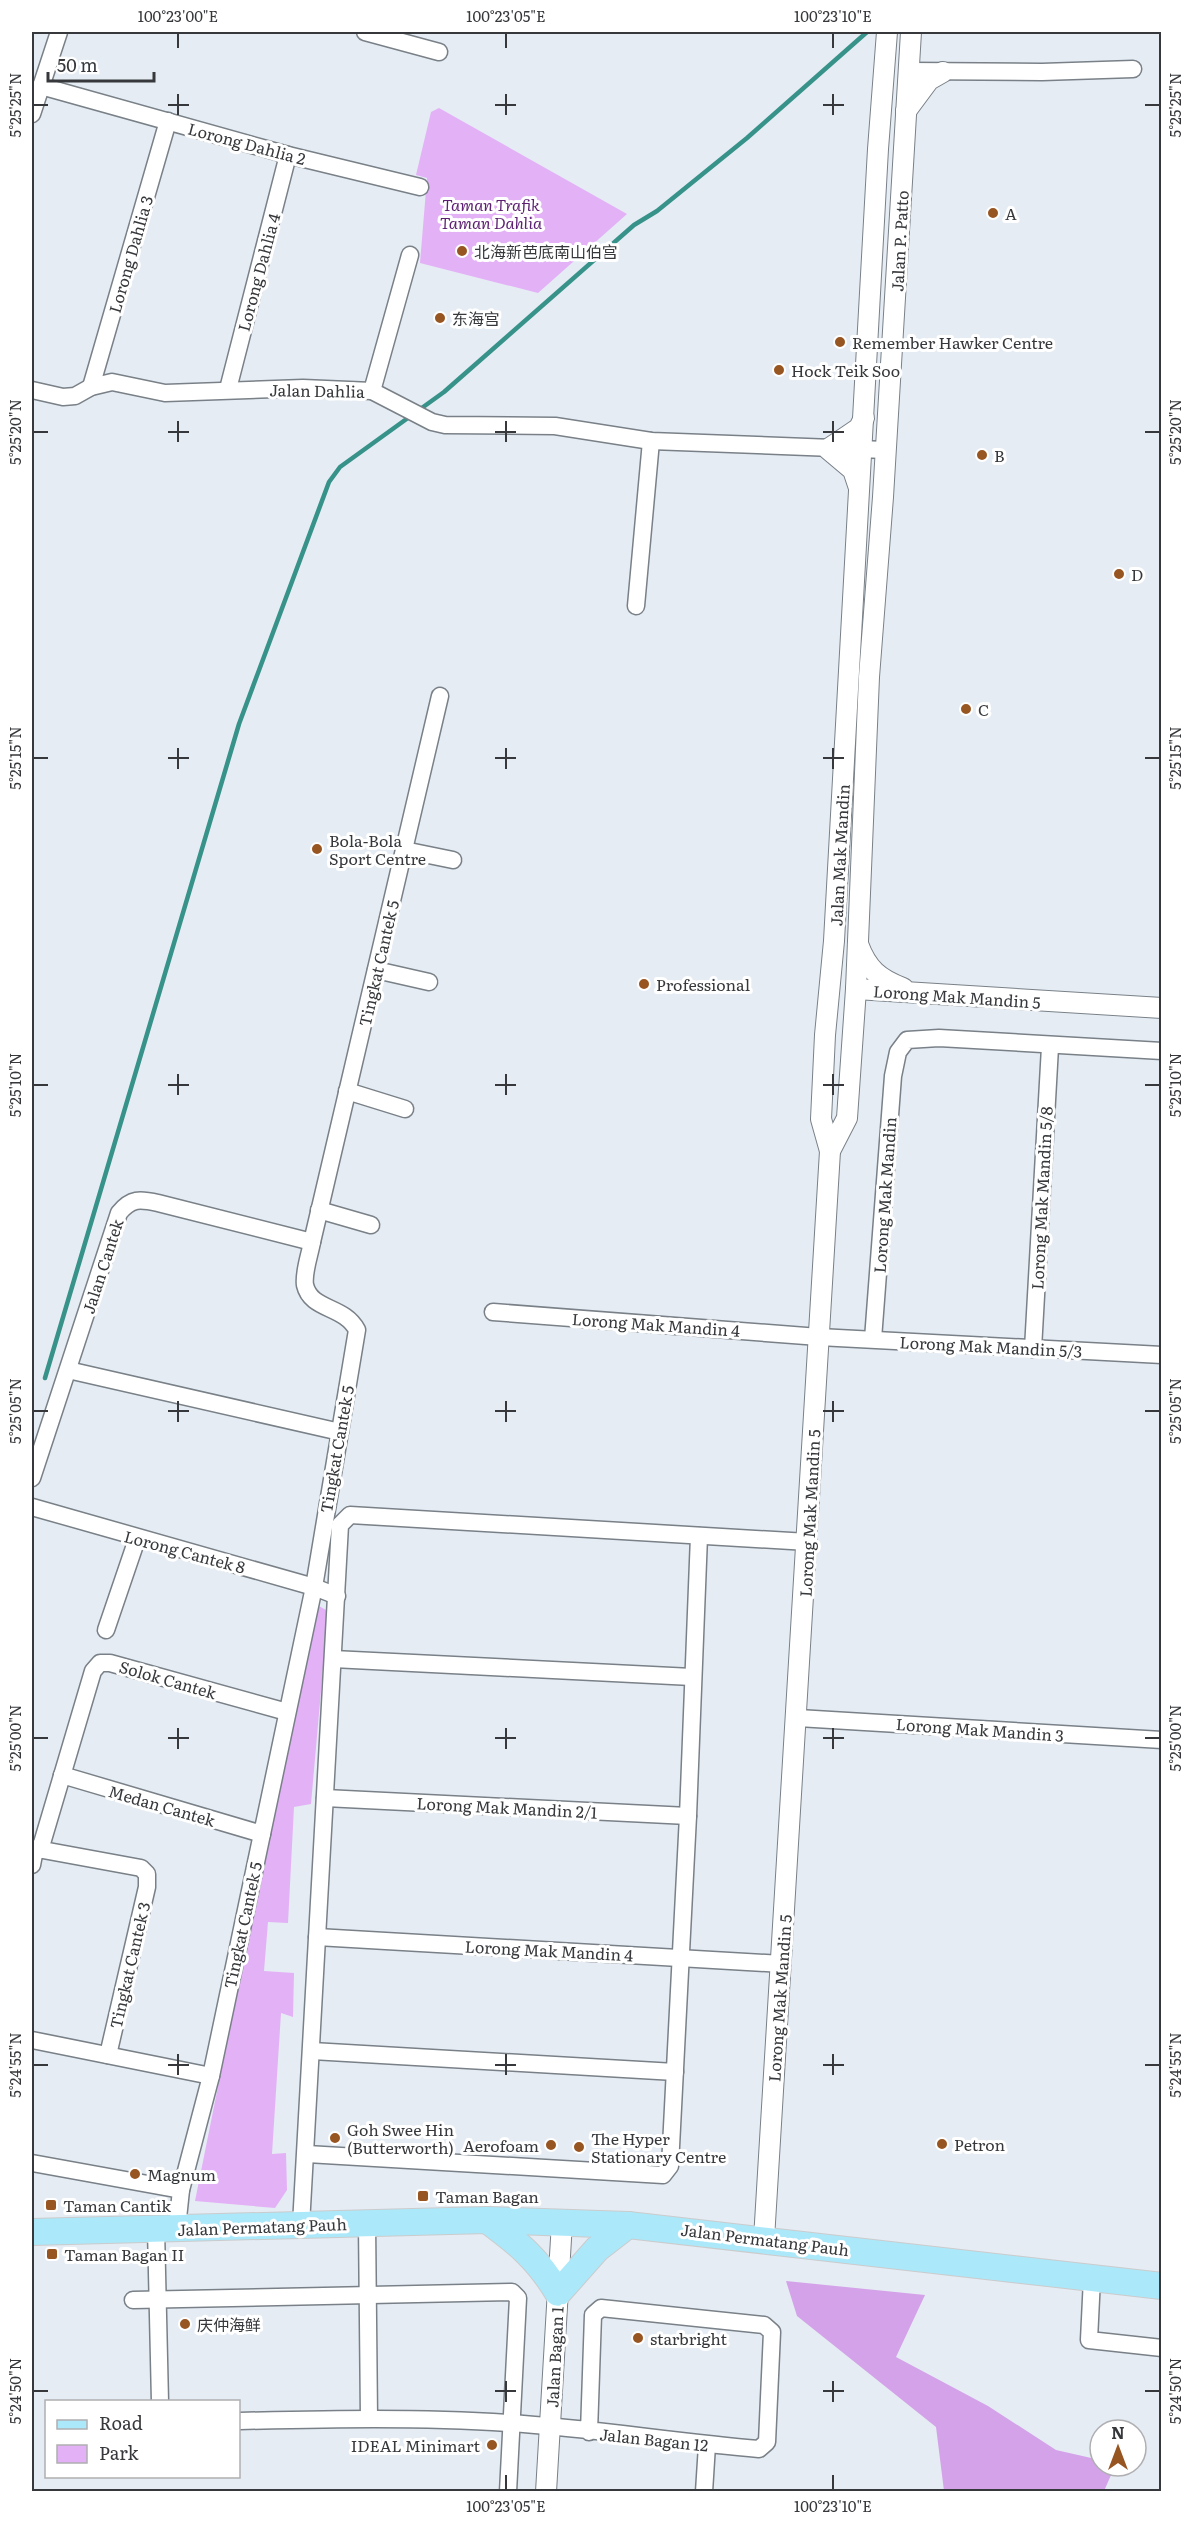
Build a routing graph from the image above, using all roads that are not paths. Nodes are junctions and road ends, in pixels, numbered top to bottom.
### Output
1 (59, 32) edge
2 (365, 32) edge
3 (887, 32) edge
4 (910, 32) edge
5 (402, 36) edge
6 (439, 52) dead end
7 (1133, 69) dead end
8 (908, 71) junction
9 (943, 72) junction
10 (41, 86) junction
11 (906, 111) junction
12 (32, 114) edge
13 (168, 121) junction
14 (288, 155) junction
15 (420, 187) dead end
16 (410, 255) dead end
17 (91, 387) junction
18 (32, 390) edge
19 (228, 390) junction
20 (372, 391) junction
21 (864, 418) junction
22 (651, 441) junction
23 (828, 448) junction
24 (862, 450) junction
25 (885, 450) junction
26 (860, 489) junction
27 (636, 606) dead end
28 (440, 696) dead end
29 (404, 850) junction
30 (453, 860) dead end
31 (856, 939) junction
32 (834, 941) junction
33 (376, 970) junction
34 (429, 982) dead end
35 (856, 989) junction
36 (927, 995) junction
37 (1161, 1008) edge
38 (825, 1030) junction
39 (852, 1031) junction
40 (1050, 1047) junction
41 (1161, 1051) edge
42 (347, 1091) junction
43 (405, 1109) dead end
44 (830, 1151) junction
45 (319, 1210) junction
46 (371, 1225) dead end
47 (312, 1242) junction
48 (493, 1312) dead end
49 (819, 1337) junction
50 (873, 1339) junction
51 (1033, 1348) junction
52 (1161, 1355) edge
53 (68, 1370) junction
54 (340, 1432) junction
55 (35, 1454) edge
56 (32, 1478) edge
57 (32, 1508) edge
58 (699, 1536) junction
59 (137, 1539) junction
60 (808, 1542) junction
61 (314, 1587) junction
62 (337, 1596) junction
63 (106, 1630) dead end
64 (333, 1659) junction
65 (692, 1677) junction
66 (287, 1712) junction
67 (798, 1718) junction
68 (1161, 1740) edge
69 (62, 1775) junction
70 (325, 1798) junction
71 (688, 1816) junction
72 (262, 1834) junction
73 (36, 1849) edge
74 (32, 1866) edge
75 (317, 1937) junction
76 (682, 1958) junction
77 (782, 1964) junction
78 (32, 2040) edge
79 (312, 2051) junction
80 (108, 2055) junction
81 (675, 2072) junction
82 (211, 2076) junction
83 (307, 2154) junction
84 (32, 2163) edge
85 (181, 2190) junction
86 (487, 2220) junction
87 (562, 2222) junction
88 (367, 2223) junction
89 (302, 2225) junction
90 (628, 2225) junction
91 (167, 2229) junction
92 (32, 2232) edge
93 (764, 2239) junction
94 (1092, 2278) junction
95 (1161, 2286) edge
96 (558, 2293) junction
97 (368, 2294) junction
98 (158, 2299) junction
99 (133, 2300) dead end
100 (1161, 2348) edge
101 (160, 2400) edge
102 (369, 2418) junction
103 (240, 2421) edge
104 (512, 2423) junction
105 (550, 2427) junction
106 (589, 2432) junction
107 (707, 2445) junction
108 (508, 2492) edge
109 (546, 2492) edge
110 (704, 2492) edge

1 - 10 street
2 - 5 street
3 - 21 street, Jalan P. Patto
4 - 8 street, Jalan P. Patto
5 - 6 street
7 - 9 street
8 - 9 street
8 - 11 street, Jalan P. Patto
9 - 11 street
10 - 12 street
10 - 13 street, Lorong Dahlia 2
11 - 25 street, Jalan P. Patto
13 - 14 street, Lorong Dahlia 2
13 - 17 street, Lorong Dahlia 3
14 - 15 street, Lorong Dahlia 2
14 - 19 street, Lorong Dahlia 4
16 - 20 street
17 - 18 street, Jalan Dahlia
17 - 19 street, Jalan Dahlia
19 - 20 street, Jalan Dahlia
20 - 22 street, Jalan Dahlia
21 - 23 street
21 - 24 street, Jalan P. Patto
22 - 23 street, Jalan Dahlia
22 - 27 street
23 - 24 street, Jalan Dahlia
23 - 26 street
24 - 25 street, Jalan Dahlia
24 - 26 street, Jalan Mak Mandin
25 - 31 street, Jalan Mak Mandin
26 - 32 street, Jalan Mak Mandin
28 - 29 street, Tingkat Cantek 5
29 - 30 street
29 - 33 street, Tingkat Cantek 5
31 - 35 street, Jalan Mak Mandin
31 - 36 street
32 - 35 street
32 - 38 street, Jalan Mak Mandin
33 - 34 street
33 - 42 street, Tingkat Cantek 5
35 - 36 street, Lorong Mak Mandin 5
35 - 38 street
35 - 39 street, Lorong Mak Mandin 5
36 - 37 street, Lorong Mak Mandin 5
36 - 39 street
38 - 44 street, Jalan Mak Mandin
39 - 44 street, Lorong Mak Mandin 5
40 - 41 street
40 - 50 street, Lorong Mak Mandin
40 - 51 street, Lorong Mak Mandin 5/8
42 - 43 street
42 - 45 street, Tingkat Cantek 5
44 - 49 street, Lorong Mak Mandin 5
45 - 46 street
45 - 47 street, Tingkat Cantek 5
47 - 53 street, Jalan Cantek
47 - 54 street, Tingkat Cantek 5
48 - 49 street, Lorong Mak Mandin 4
49 - 50 street, Lorong Mak Mandin 5/3
49 - 60 street, Lorong Mak Mandin 5
50 - 51 street, Lorong Mak Mandin 5/3
51 - 52 street, Lorong Mak Mandin 5/3
53 - 54 street
53 - 55 street, Jalan Cantek
54 - 61 street, Tingkat Cantek 5
55 - 56 street, Jalan Cantek
57 - 59 street, Lorong Cantek 8
58 - 60 street
58 - 62 street
58 - 65 street
59 - 61 street, Lorong Cantek 8
59 - 63 street
60 - 67 street, Lorong Mak Mandin 5
61 - 62 street, Lorong Cantek 8
61 - 66 street, Tingkat Cantek 5
62 - 64 street
64 - 65 street
64 - 70 street
65 - 71 street
66 - 69 street, Solok Cantek
66 - 72 street, Tingkat Cantek 5
67 - 68 street, Lorong Mak Mandin 3
67 - 77 street, Lorong Mak Mandin 5
69 - 72 street, Medan Cantek
69 - 73 street, Solok Cantek
70 - 71 street, Lorong Mak Mandin 2/1
70 - 75 street
71 - 76 street
72 - 82 street, Tingkat Cantek 5
73 - 74 street, Solok Cantek
73 - 80 street, Tingkat Cantek 3
75 - 76 street, Lorong Mak Mandin 4
75 - 79 street
76 - 77 street, Lorong Mak Mandin 4
76 - 81 street
77 - 93 street, Lorong Mak Mandin 5
78 - 80 street
79 - 81 street
79 - 83 street
80 - 82 street
81 - 83 street
82 - 85 street, Tingkat Cantek 5
83 - 89 street
84 - 85 street
85 - 91 street, Tingkat Cantek 5
86 - 87 main road, Jalan Permatang Pauh
86 - 88 main road, Jalan Permatang Pauh
86 - 96 main road
87 - 90 main road, Jalan Permatang Pauh
87 - 96 street, Jalan Bagan 1
88 - 89 main road, Jalan Permatang Pauh
88 - 97 street, Jalan Permatang Pauh
89 - 91 main road, Jalan Permatang Pauh
90 - 93 main road, Jalan Permatang Pauh
90 - 96 main road
91 - 92 main road, Jalan Permatang Pauh
91 - 98 street, Jalan Permatang Pauh
93 - 94 main road, Jalan Permatang Pauh
94 - 95 main road, Jalan Permatang Pauh
94 - 100 street
96 - 105 street, Jalan Bagan 1
97 - 98 street
97 - 102 street, Jalan Permatang Pauh
97 - 104 street
98 - 99 street
98 - 101 street, Jalan Permatang Pauh
102 - 103 street
102 - 104 street
104 - 105 street
104 - 108 street
105 - 106 street, Jalan Bagan 12
105 - 109 street, Jalan Bagan 1
106 - 107 street, Jalan Bagan 12
106 - 107 street, Jalan Bagan 12
107 - 110 street

